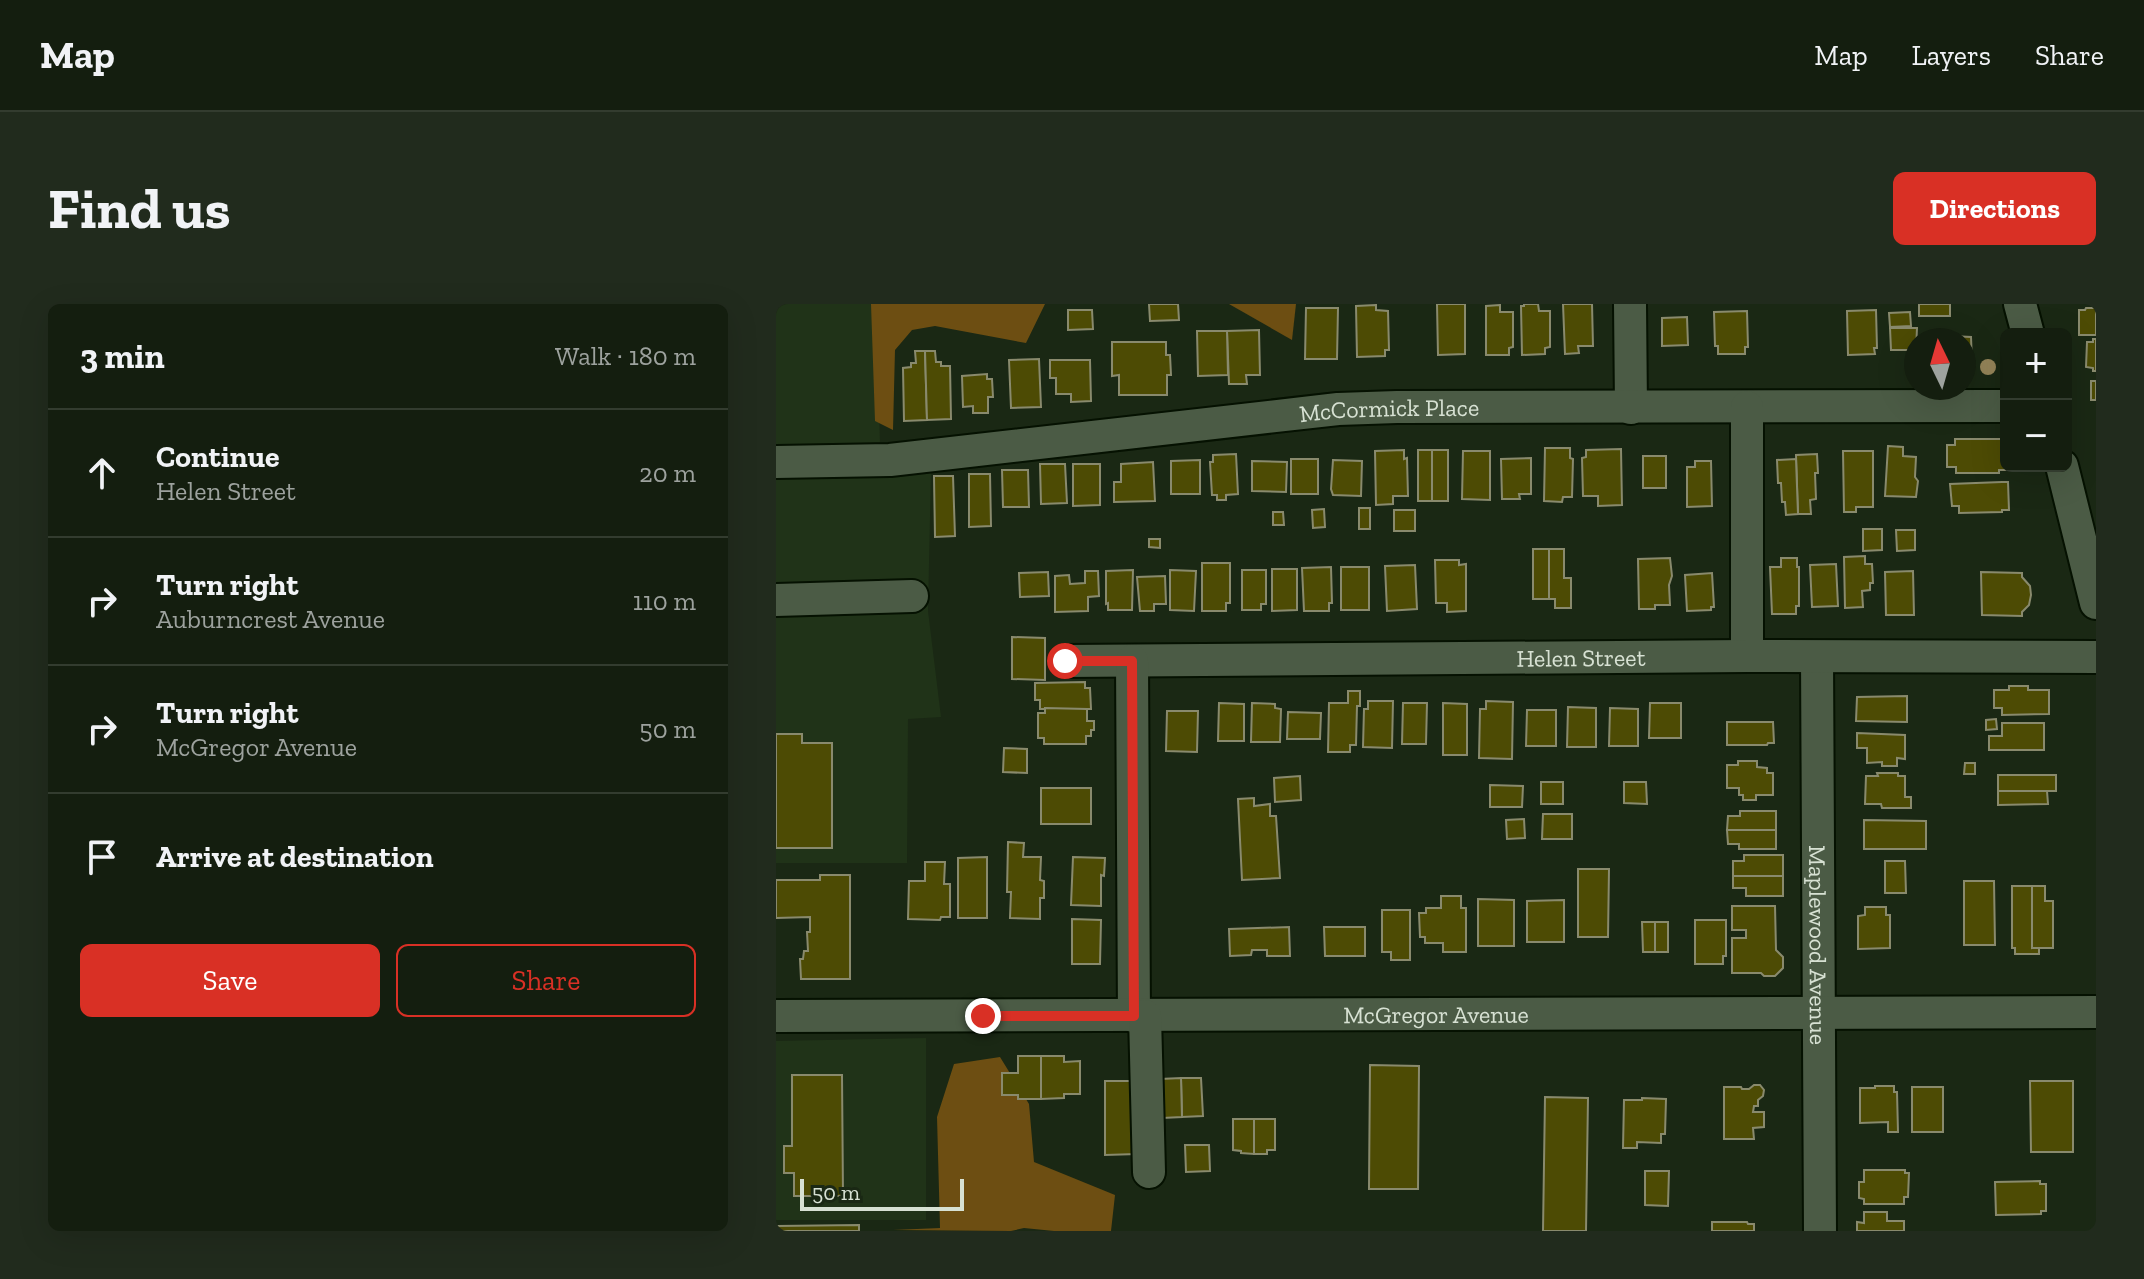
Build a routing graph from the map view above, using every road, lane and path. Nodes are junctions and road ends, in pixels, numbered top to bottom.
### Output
1 (1630, 304) edge
2 (2020, 304) edge
3 (2026, 328) edge
4 (2000, 406) edge
5 (1747, 407) junction
6 (1631, 408) junction
7 (776, 462) edge
8 (2063, 472) edge
9 (912, 596) dead end
10 (776, 600) edge
11 (2096, 603) edge
12 (1747, 656) junction
13 (1817, 657) junction
14 (2096, 657) edge
15 (1065, 661) dead end
16 (1132, 661) junction
17 (2096, 1012) edge
18 (1820, 1014) junction
19 (776, 1016) edge
20 (1140, 1016) junction
21 (1149, 1172) dead end
22 (1820, 1231) edge

1 - 6 street
2 - 3 street
4 - 5 street, McCormick Place
5 - 6 street, McCormick Place
5 - 12 street
6 - 7 street, McCormick Place
8 - 11 street
9 - 10 street
12 - 13 street, Helen Street
12 - 16 street, Helen Street
13 - 14 street, Helen Street
13 - 18 street, Maplewood Avenue
15 - 16 street, Helen Street
16 - 20 street
17 - 18 street, McGregor Avenue
18 - 20 street, McGregor Avenue
18 - 22 street, Maplewood Avenue
19 - 20 street, McGregor Avenue
20 - 21 street

